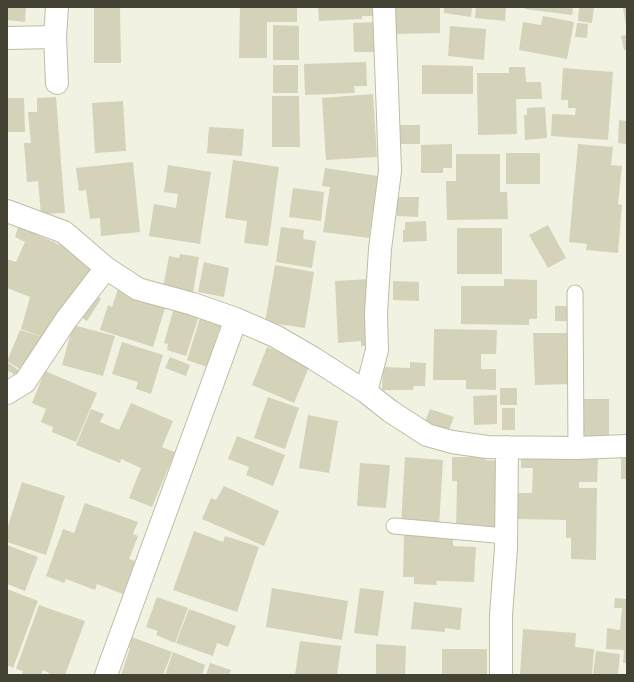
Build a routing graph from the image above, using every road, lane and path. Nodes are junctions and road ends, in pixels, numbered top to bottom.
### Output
1 (57, 7) edge
2 (384, 7) edge
3 (55, 37) junction
4 (7, 38) edge
5 (58, 83) dead end
6 (7, 211) edge
7 (106, 268) junction
8 (575, 293) dead end
9 (236, 319) junction
10 (366, 392) junction
11 (7, 393) edge
12 (627, 446) edge
13 (507, 447) junction
14 (576, 448) junction
15 (394, 526) dead end
16 (506, 536) junction
17 (106, 675) edge
18 (501, 675) edge

1 - 3 street
2 - 10 street
3 - 4 street
3 - 5 street
6 - 7 street
7 - 9 street
7 - 11 street
8 - 14 lane
9 - 10 street
9 - 17 street
10 - 13 street
12 - 14 street
13 - 14 street
13 - 16 street
15 - 16 lane
16 - 18 street

